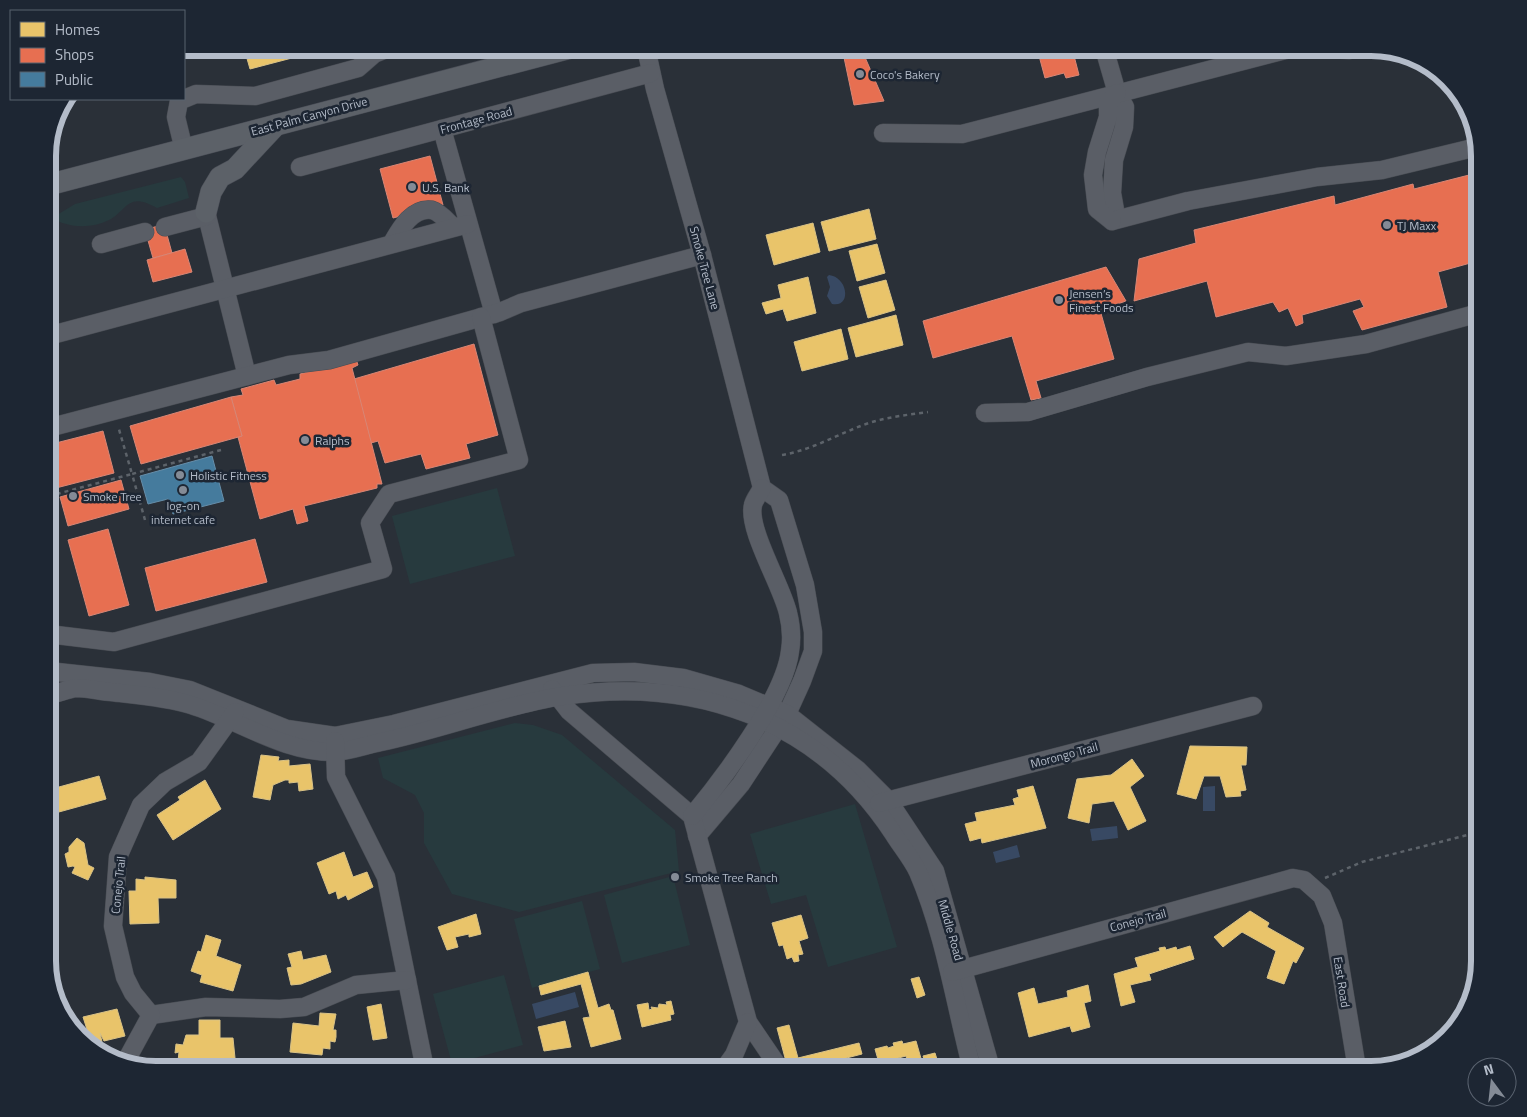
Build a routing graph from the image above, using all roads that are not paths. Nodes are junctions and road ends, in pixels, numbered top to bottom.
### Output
1 (371, 56) edge
2 (539, 56) edge
3 (648, 56) edge
4 (1106, 56) edge
5 (1262, 56) edge
6 (651, 73) junction
7 (1117, 93) junction
8 (185, 99) edge
9 (181, 100) edge
10 (276, 125) junction
11 (442, 129) junction
12 (883, 133) dead end
13 (1470, 149) edge
14 (184, 150) junction
15 (300, 167) dead end
16 (56, 183) edge
17 (206, 214) junction
18 (461, 226) junction
19 (165, 227) dead end
20 (145, 232) dead end
21 (101, 244) dead end
22 (702, 255) junction
23 (225, 288) junction
24 (488, 315) junction
25 (1471, 315) edge
26 (56, 334) edge
27 (247, 376) junction
28 (985, 413) dead end
29 (56, 426) edge
30 (762, 488) junction
31 (798, 562) junction
32 (772, 570) junction
33 (56, 635) edge
34 (56, 674) edge
35 (74, 681) junction
36 (547, 684) junction
37 (56, 694) edge
38 (559, 697) junction
39 (1253, 706) dead end
40 (764, 713) junction
41 (233, 716) junction
42 (782, 720) junction
43 (335, 744) junction
44 (881, 803) junction
45 (692, 816) junction
46 (697, 836) junction
47 (1317, 891) joint
48 (956, 971) junction
49 (407, 980) junction
50 (151, 1015) junction
51 (748, 1022) junction
52 (128, 1056) edge
53 (423, 1061) edge
54 (730, 1061) edge
55 (774, 1061) edge
56 (971, 1061) edge
57 (988, 1061) edge
58 (1351, 1061) edge

1 - 8 street
2 - 10 main road, East Palm Canyon Drive
3 - 6 street, Smoke Tree Lane
4 - 7 street
5 - 7 street
6 - 11 street, Frontage Road
6 - 22 street, Smoke Tree Lane
7 - 12 street
7 - 13 street
9 - 14 street
10 - 14 main road, East Palm Canyon Drive
10 - 17 main road
11 - 15 street, Frontage Road
11 - 18 street
14 - 16 main road, East Palm Canyon Drive
17 - 19 street
17 - 23 street
18 - 23 street
18 - 24 street
20 - 21 street
22 - 24 street
22 - 30 street, Smoke Tree Lane
23 - 26 street
23 - 27 street
24 - 27 street
24 - 33 street
25 - 28 street
27 - 29 street
30 - 31 street
30 - 32 street
31 - 32 street
31 - 42 street
32 - 40 street
34 - 35 street
35 - 37 street
35 - 41 street
36 - 38 street
36 - 40 street
36 - 43 street
38 - 40 street
38 - 43 street
38 - 45 street
39 - 44 street, Morongo Trail
40 - 42 street, Middle Road
40 - 45 street
41 - 43 street
41 - 50 street, Conejo Trail
42 - 44 street, Middle Road
42 - 46 street
43 - 49 street
44 - 48 street, Middle Road
45 - 46 street
46 - 51 street
47 - 48 street, Conejo Trail
47 - 58 street, East Road
48 - 56 street, Middle Road
48 - 57 street, Middle Road
49 - 50 street
49 - 53 street
50 - 52 street
51 - 54 street
51 - 55 street

